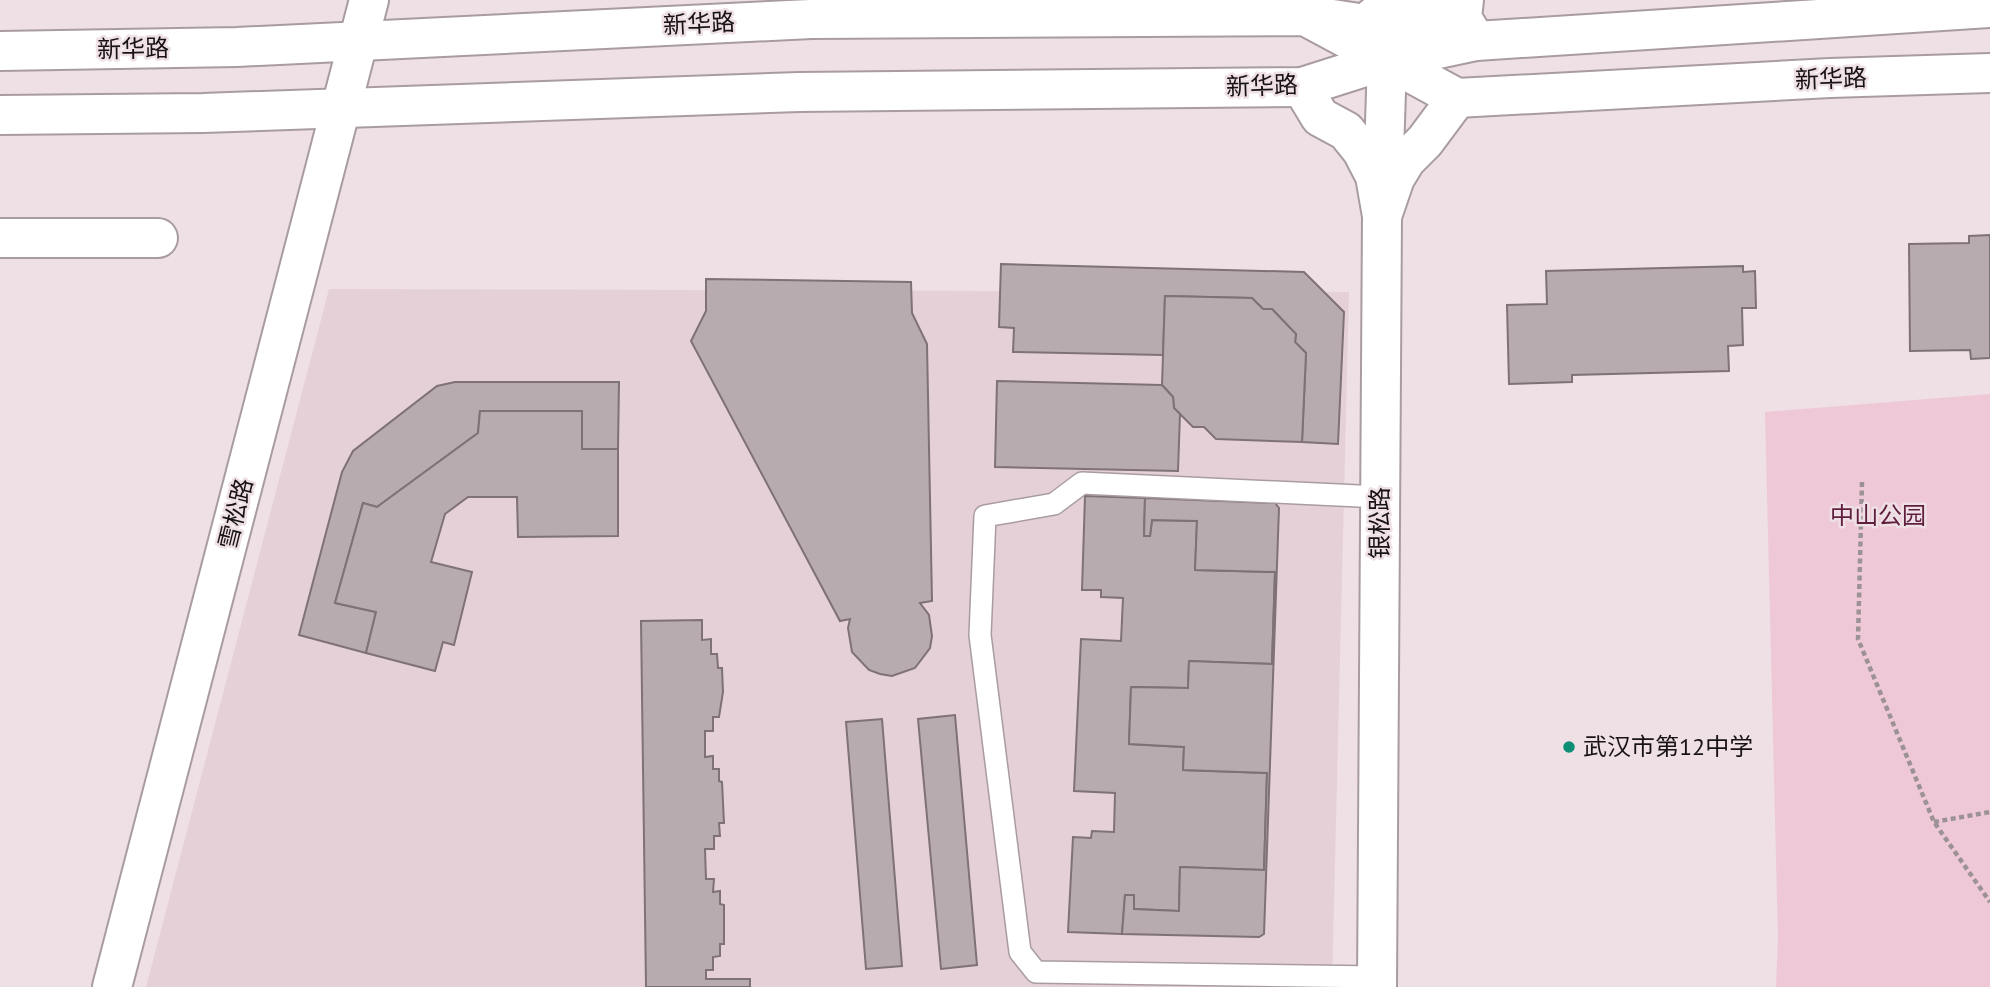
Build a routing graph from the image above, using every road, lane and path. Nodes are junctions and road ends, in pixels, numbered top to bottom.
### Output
1 (369, 0) edge
2 (1394, 0) edge
3 (1412, 0) edge
4 (1456, 0) edge
5 (1464, 0) edge
6 (1990, 8) edge
7 (1305, 16) junction
8 (357, 41) junction
9 (1476, 41) junction
10 (0, 51) edge
11 (1387, 60) junction
12 (1990, 73) edge
13 (1302, 88) junction
14 (1457, 98) junction
15 (339, 108) junction
16 (0, 115) edge
17 (1382, 216) junction
18 (0, 238) edge
19 (158, 238) dead end
20 (1862, 482) dead end
21 (1380, 497) junction
22 (1990, 812) edge
23 (1934, 822) junction
24 (1990, 902) edge
25 (1378, 982) edge
26 (112, 987) edge

1 - 8 main road, 雪松路
2 - 7 main road
3 - 11 main road
4 - 11 main road
5 - 9 main road
6 - 9 main road, 新华路
7 - 8 main road, 新华路
7 - 11 main road, 新华路
8 - 10 main road, 新华路
8 - 15 main road, 雪松路
9 - 11 main road, 新华路
11 - 13 main road, 新华路
11 - 14 main road, 新华路
11 - 17 main road, 银松路
12 - 14 main road, 新华路
13 - 15 main road, 新华路
13 - 17 main road
14 - 17 main road
15 - 16 main road, 新华路
15 - 26 main road, 雪松路
17 - 21 main road, 银松路
18 - 19 main road
20 - 23 path
21 - 25 main road, 银松路
21 - 25 lane
22 - 23 path
23 - 24 path

